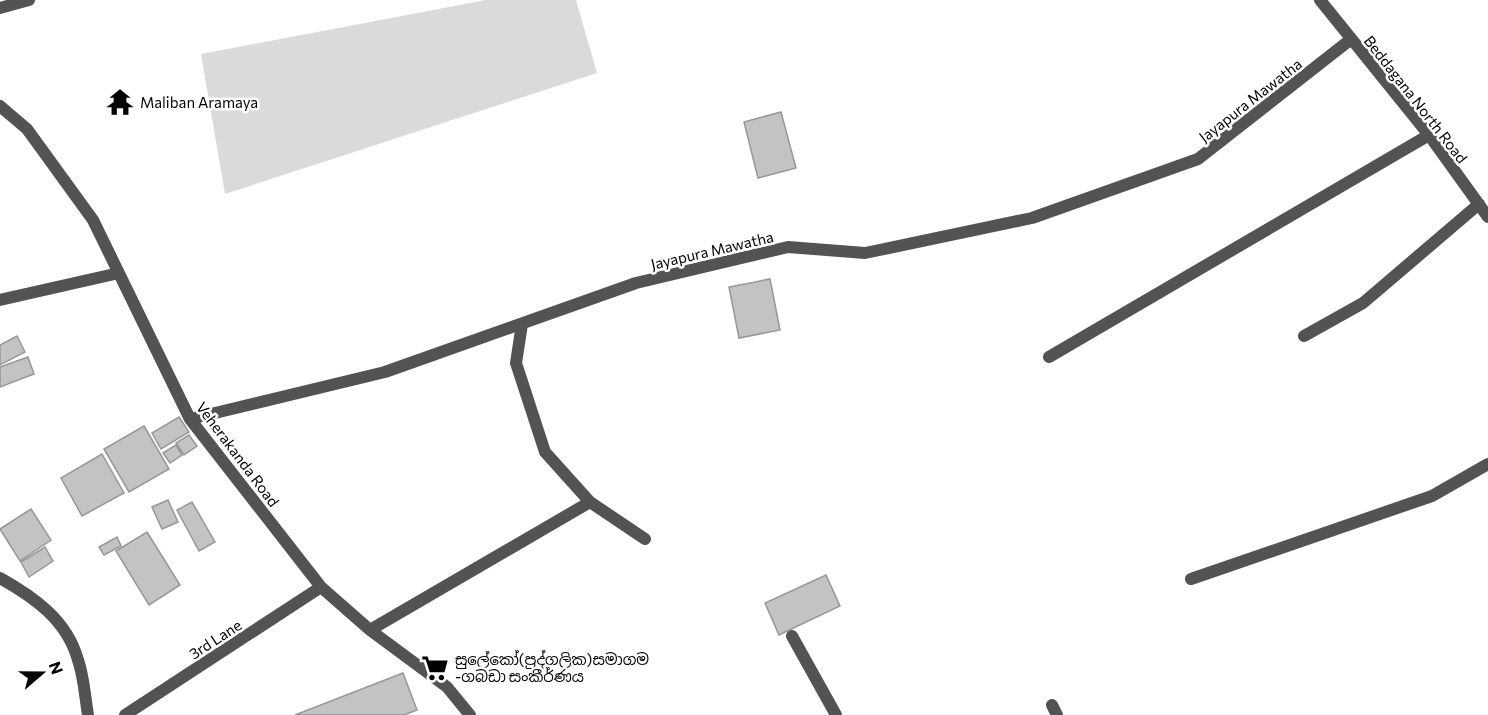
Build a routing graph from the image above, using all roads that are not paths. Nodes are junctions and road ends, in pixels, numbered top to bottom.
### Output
1 (28, 0) edge
2 (1320, 0) edge
3 (0, 8) edge
4 (1350, 40) junction
5 (0, 106) edge
6 (1429, 135) junction
7 (1479, 204) junction
8 (1488, 217) edge
9 (119, 273) junction
10 (0, 300) edge
11 (522, 324) junction
12 (1304, 336) dead end
13 (1049, 357) dead end
14 (190, 419) junction
15 (1488, 464) edge
16 (590, 502) junction
17 (645, 539) dead end
18 (0, 578) edge
19 (1191, 579) dead end
20 (321, 588) junction
21 (370, 630) junction
22 (792, 636) dead end
23 (88, 715) edge
24 (125, 715) edge
25 (470, 715) edge
26 (836, 715) edge

1 - 3 street
2 - 4 street, Beddagana North Road
4 - 6 street, Beddagana North Road
4 - 11 street, Jayapura Mawatha
5 - 9 street, Veherakanda Road
6 - 7 street, Beddagana North Road
6 - 13 street
7 - 8 street, Beddagana North Road
7 - 12 street
9 - 10 street
9 - 14 street, Veherakanda Road
11 - 14 street, Jayapura Mawatha
11 - 16 street
14 - 20 street, Veherakanda Road
15 - 19 street
16 - 17 street
16 - 21 street
18 - 23 street
20 - 21 street, Veherakanda Road
20 - 24 street, 3rd Lane
21 - 25 street, Veherakanda Road
22 - 26 street

